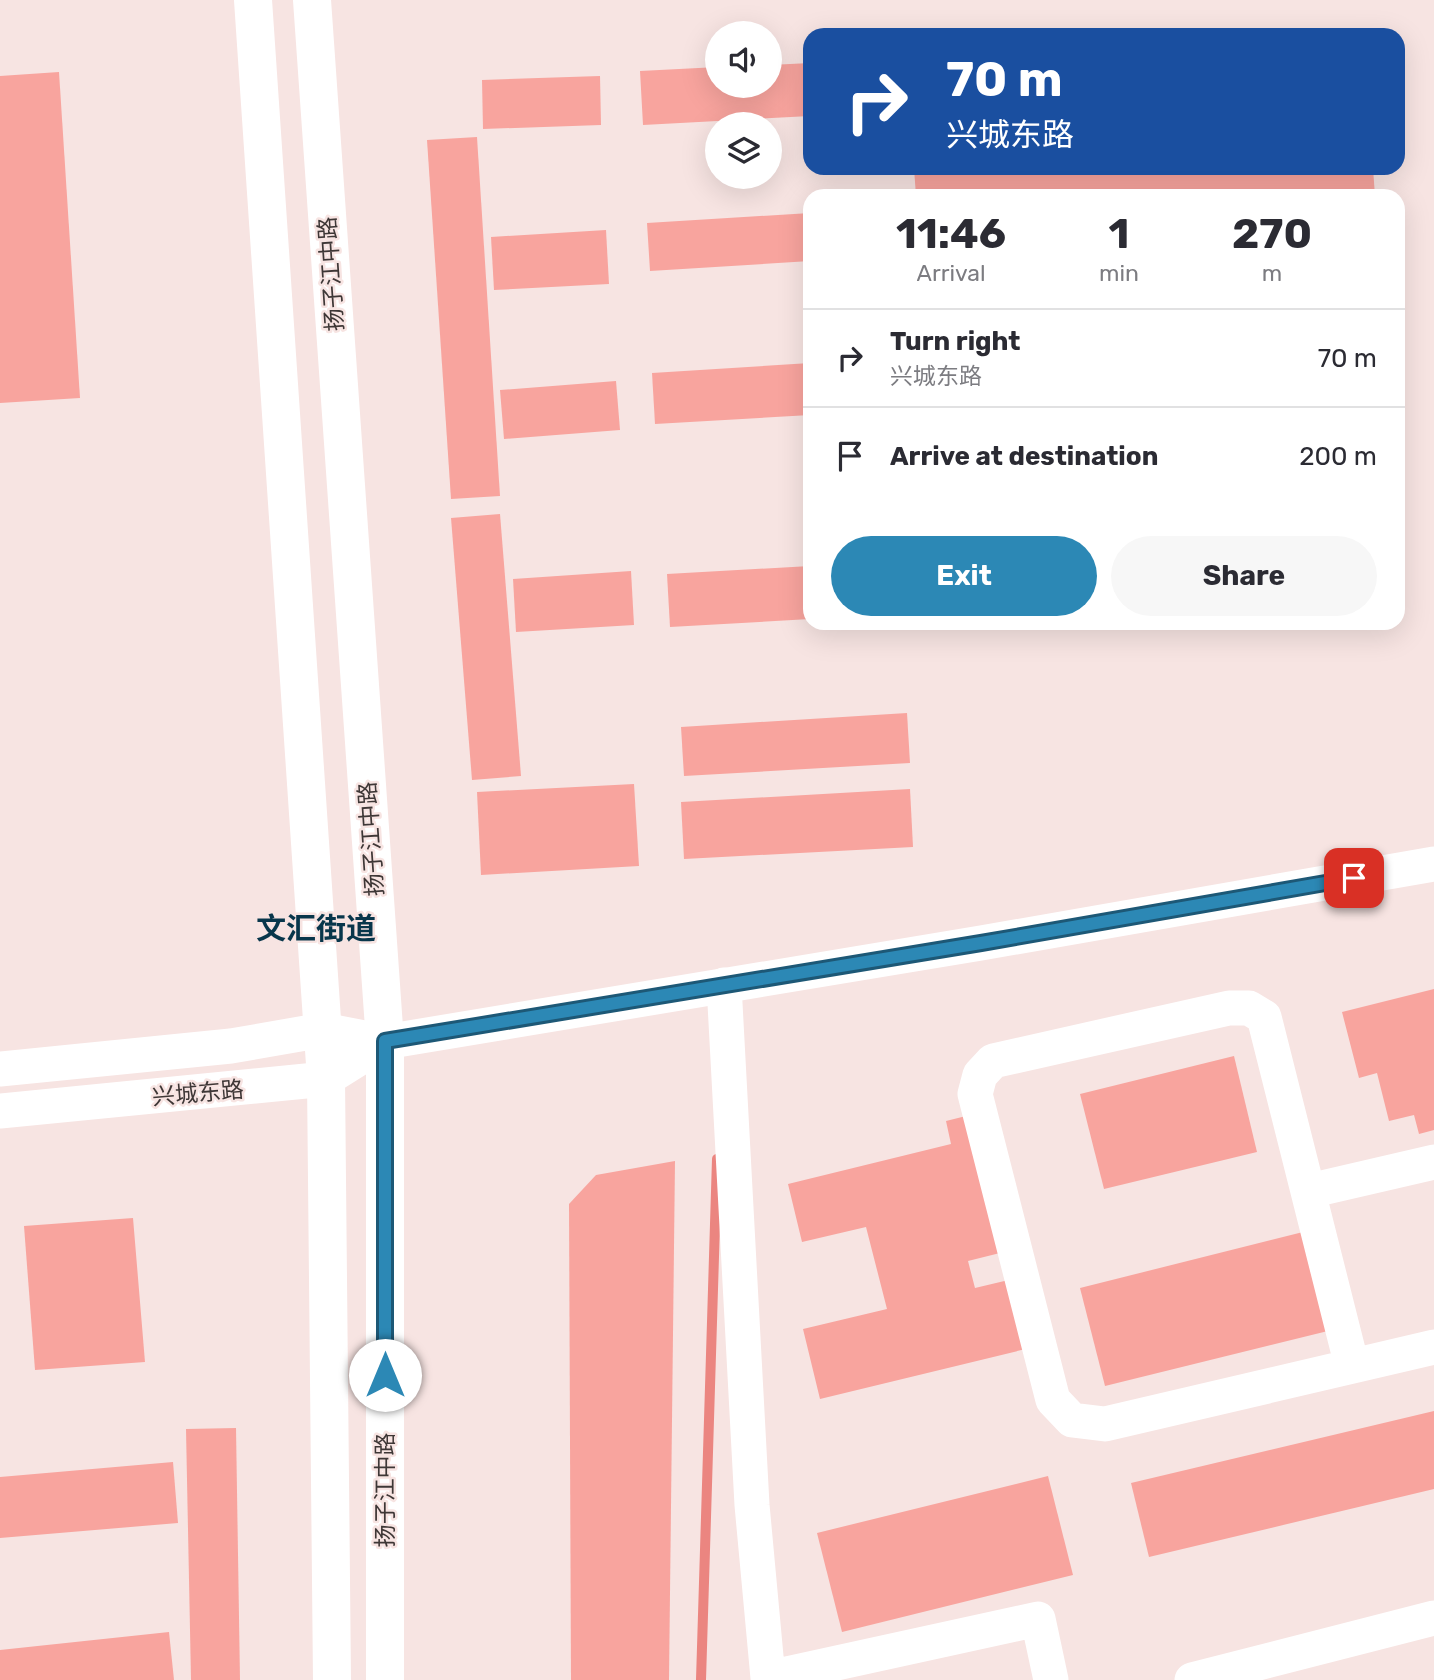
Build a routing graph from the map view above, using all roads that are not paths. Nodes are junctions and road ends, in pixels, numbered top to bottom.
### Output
1 (253, 0) edge
2 (312, 0) edge
3 (1434, 864) edge
4 (724, 985) junction
5 (323, 1030) junction
6 (385, 1041) junction
7 (0, 1069) edge
8 (326, 1079) junction
9 (0, 1111) edge
10 (1434, 1162) edge
11 (1309, 1191) junction
12 (1434, 1347) edge
13 (1352, 1366) junction
14 (1434, 1618) edge
15 (332, 1680) edge
16 (385, 1680) edge
17 (1051, 1680) edge
18 (1192, 1680) edge

1 - 5 main road
2 - 6 main road, 扬子江中路
3 - 4 street, 兴城东路
4 - 6 street, 兴城东路
4 - 17 street
5 - 6 street, 兴城东路
5 - 7 street, 兴城东路
5 - 8 main road
6 - 8 street, 兴城东路
6 - 16 main road, 扬子江中路
8 - 9 street, 兴城东路
8 - 15 main road
10 - 11 street
11 - 13 street
11 - 13 street
12 - 13 street
14 - 18 street

